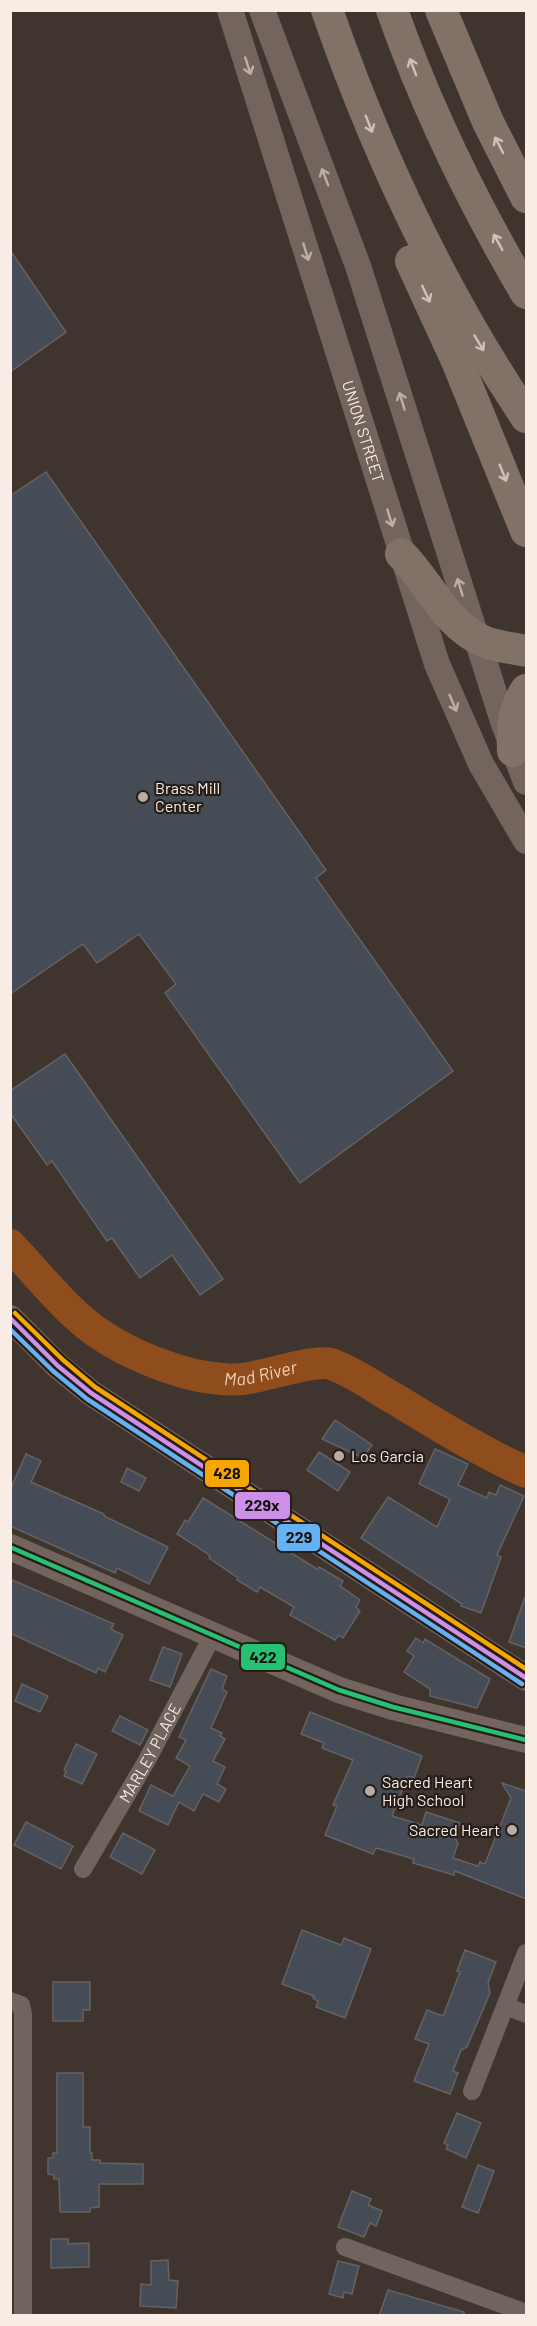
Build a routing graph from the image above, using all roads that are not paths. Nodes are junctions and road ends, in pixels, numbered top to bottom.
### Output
1 (230, 10) edge
2 (262, 10) edge
3 (327, 10) edge
4 (392, 10) edge
5 (441, 10) edge
6 (526, 197) edge
7 (402, 199) junction
8 (526, 293) edge
9 (526, 417) edge
10 (526, 531) edge
11 (401, 554) junction
12 (476, 638) junction
13 (526, 651) edge
14 (526, 690) edge
15 (513, 750) junction
16 (526, 782) edge
17 (526, 841) edge
18 (10, 1318) edge
19 (10, 1547) edge
20 (213, 1635) junction
21 (526, 1678) edge
22 (526, 1740) edge
23 (83, 1869) dead end
24 (526, 1953) edge
25 (15, 2002) edge
26 (506, 2006) junction
27 (526, 2014) edge
28 (472, 2091) dead end
29 (345, 2247) dead end
30 (526, 2313) edge
31 (22, 2316) edge

1 -> 11 main road, UNION STREET
12 -> 2 main road
3 -> 7 highway
8 -> 4 highway
6 -> 5 highway
7 -> 9 highway
7 -> 10 highway
11 - 12 highway
11 -> 17 main road, UNION STREET
12 - 13 highway
12 - 15 main road
14 - 15 highway
15 - 16 main road
18 - 21 main road
19 - 20 main road
20 - 22 main road
20 - 23 street, MARLEY PLACE
24 - 26 street
25 - 31 street
26 - 27 street
26 - 28 street
29 - 30 street

